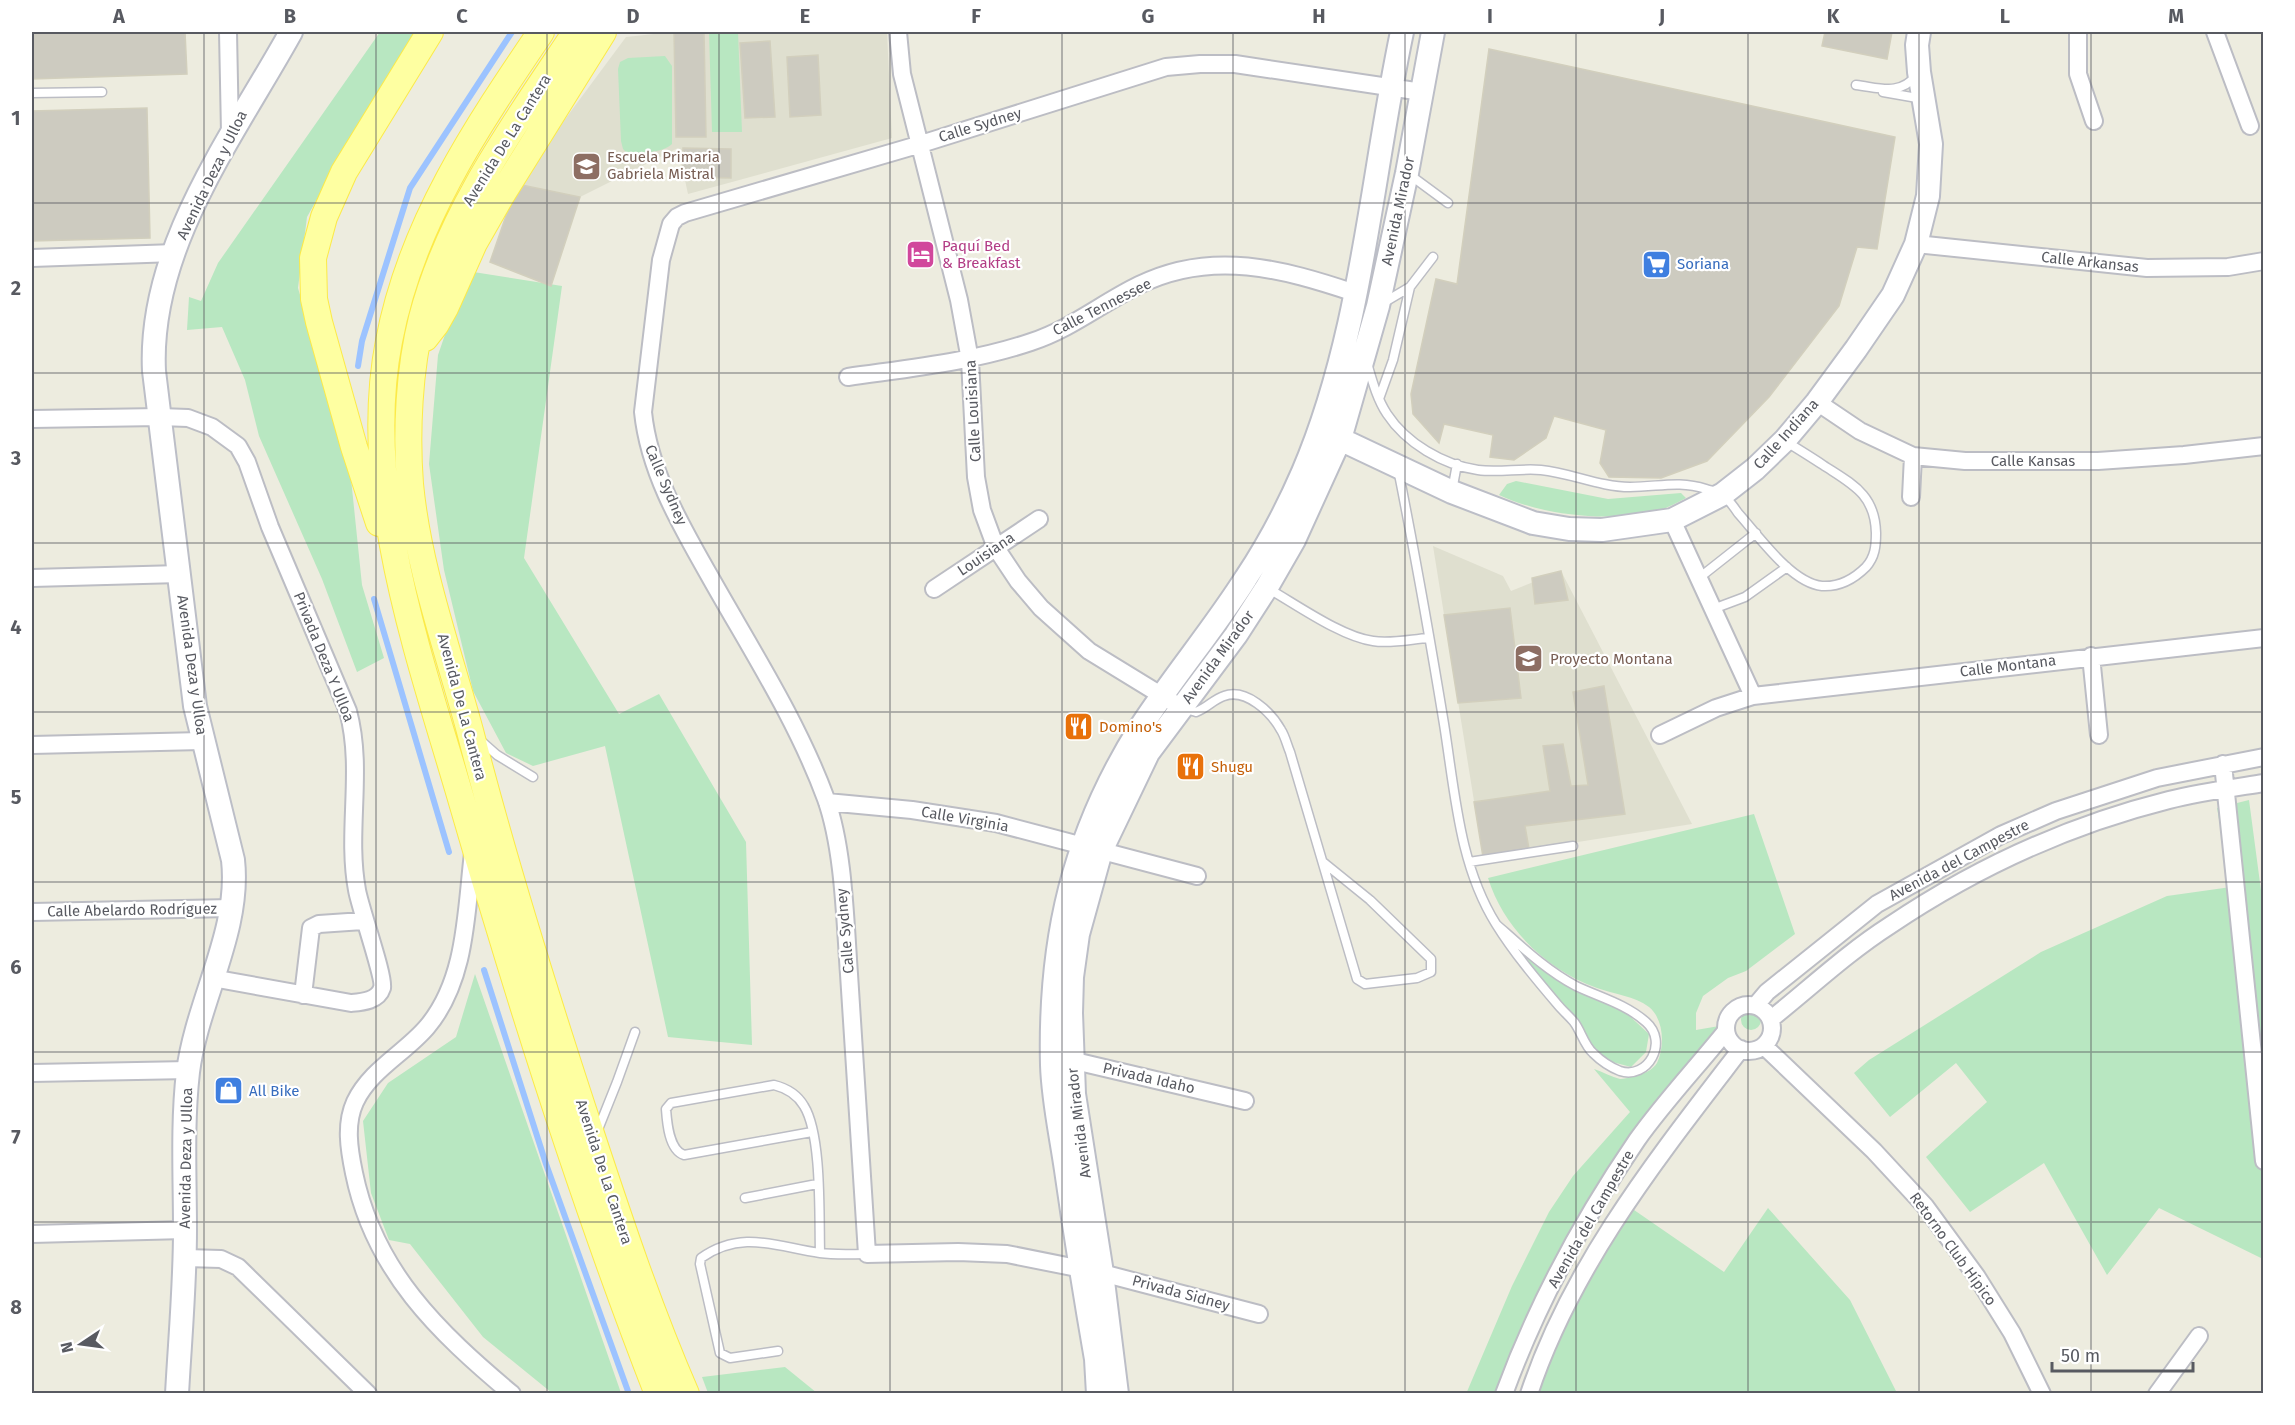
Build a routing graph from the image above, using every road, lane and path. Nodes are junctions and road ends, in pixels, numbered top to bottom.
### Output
1 (228, 32) edge
2 (291, 32) edge
3 (430, 32) edge
4 (541, 32) edge
5 (576, 32) edge
6 (603, 32) edge
7 (898, 32) edge
8 (1402, 32) edge
9 (1433, 32) edge
10 (1919, 32) edge
11 (2078, 32) edge
12 (2215, 32) edge
13 (1919, 72) junction
14 (1390, 88) junction
15 (102, 92) dead end
16 (1422, 92) junction
17 (32, 93) edge
18 (1923, 99) junction
19 (2094, 121) dead end
20 (2250, 126) dead end
21 (230, 133) junction
22 (921, 144) junction
23 (1407, 173) junction
24 (1448, 203) dead end
25 (1916, 244) junction
26 (175, 253) junction
27 (1434, 257) dead end
28 (32, 258) edge
29 (2264, 261) edge
30 (1410, 287) junction
31 (1355, 293) junction
32 (1378, 306) junction
33 (417, 347) junction
34 (1364, 354) junction
35 (970, 360) junction
36 (848, 378) dead end
37 (1379, 399) junction
38 (1816, 402) junction
39 (160, 417) junction
40 (32, 419) edge
41 (1330, 434) junction
42 (1785, 440) junction
43 (2264, 446) edge
44 (1913, 456) junction
45 (1397, 464) junction
46 (1457, 465) junction
47 (1452, 492) junction
48 (1723, 494) junction
49 (1911, 497) dead end
50 (1039, 519) dead end
51 (1672, 520) junction
52 (1756, 533) junction
53 (996, 548) junction
54 (1787, 567) junction
55 (397, 568) junction
56 (180, 574) junction
57 (32, 578) edge
58 (1699, 578) junction
59 (1267, 587) junction
60 (934, 589) dead end
61 (1713, 609) junction
62 (1429, 638) junction
63 (2264, 638) edge
64 (2091, 656) junction
65 (1163, 694) junction
66 (1753, 696) junction
67 (1182, 708) junction
68 (468, 725) junction
69 (1660, 735) dead end
70 (2099, 735) dead end
71 (202, 741) junction
72 (32, 745) edge
73 (2264, 757) edge
74 (2223, 764) junction
75 (533, 777) dead end
76 (2264, 783) edge
77 (2226, 789) junction
78 (827, 802) junction
79 (2056, 811) junction
80 (2064, 833) junction
81 (474, 843) junction
82 (1573, 846) dead end
83 (1091, 848) junction
84 (1323, 862) junction
85 (1469, 862) junction
86 (1197, 876) dead end
87 (232, 908) junction
88 (32, 912) edge
89 (363, 921) junction
90 (1496, 924) junction
91 (212, 978) junction
92 (303, 995) junction
93 (1756, 1005) junction
94 (1771, 1018) junction
95 (1726, 1031) junction
96 (635, 1032) dead end
97 (2257, 1039) edge
98 (1764, 1046) junction
99 (1741, 1049) junction
100 (1062, 1058) junction
101 (189, 1070) junction
102 (32, 1073) edge
103 (1245, 1101) dead end
104 (812, 1132) junction
105 (593, 1141) junction
106 (2264, 1161) edge
107 (817, 1184) junction
108 (745, 1198) dead end
109 (185, 1230) junction
110 (32, 1234) edge
111 (820, 1253) junction
112 (867, 1254) junction
113 (185, 1258) junction
114 (1091, 1271) junction
115 (1259, 1314) dead end
116 (2199, 1336) dead end
117 (778, 1351) dead end
118 (177, 1394) edge
119 (368, 1394) edge
120 (512, 1394) edge
121 (658, 1394) edge
122 (686, 1394) edge
123 (1098, 1394) edge
124 (1117, 1394) edge
125 (1504, 1394) edge
126 (1529, 1394) edge
127 (2042, 1394) edge
128 (2157, 1394) edge

1 - 21 street
2 - 21 main road, Avenida Deza y Ulloa
3 - 55 main road
4 - 55 main road, Avenida De La Cantera
5 - 33 main road, Avenida De La Cantera
6 - 33 main road
7 - 22 street, Calle Louisiana
8 - 14 main road, Avenida Mirador
9 - 16 main road, Avenida Mirador
10 - 13 main road, Calle Indiana
11 - 19 street
12 - 20 street
13 - 18 main road, Calle Indiana
13 - 18 lane
14 - 16 street, Calle Sydney
14 - 22 street, Calle Sydney
14 - 31 main road, Avenida Mirador
15 - 17 lane
16 - 23 main road, Avenida Mirador
18 - 25 main road, Calle Indiana
21 - 26 main road, Avenida Deza y Ulloa
22 - 35 street, Calle Louisiana
22 - 78 street, Calle Sydney
23 - 24 lane
23 - 32 main road, Avenida Mirador
25 - 29 street, Calle Arkansas
25 - 38 main road, Calle Indiana
26 - 28 street
26 - 39 main road, Avenida Deza y Ulloa
27 - 30 lane
30 - 32 lane
30 - 37 lane
31 - 35 street, Calle Tennessee
31 - 41 main road, Avenida Mirador
32 - 34 main road, Avenida Mirador
33 - 68 main road, Avenida De La Cantera
34 - 37 lane
34 - 41 main road, Avenida Mirador
35 - 36 street, Calle Tennessee
35 - 53 street, Calle Louisiana
37 - 46 lane
38 - 42 main road, Calle Indiana
38 - 44 street, Calle Kansas
39 - 40 street, Privada Deza Y Ulloa
39 - 56 main road, Avenida Deza y Ulloa
39 - 89 street, Privada Deza Y Ulloa
41 - 45 main road, Calle Indiana
41 - 59 main road, Avenida Mirador
41 - 65 main road, Avenida Mirador
42 - 48 main road, Calle Indiana
42 - 54 lane
43 - 44 street, Calle Kansas
44 - 49 street
45 - 47 main road, Calle Indiana
45 - 62 lane
46 - 47 lane
46 - 48 lane
47 - 51 main road, Calle Indiana
48 - 51 main road, Calle Indiana
48 - 52 lane
50 - 53 street, Louisiana
51 - 58 street
52 - 54 lane
52 - 58 lane
53 - 60 street, Louisiana
53 - 65 street, Calle Louisiana
54 - 61 lane
55 - 81 main road, Avenida De La Cantera
56 - 57 street
56 - 71 main road, Avenida Deza y Ulloa
58 - 61 street
59 - 62 lane
59 - 67 main road, Avenida Mirador
61 - 66 street
62 - 85 lane
63 - 64 street, Calle Montana
64 - 66 street, Calle Montana
64 - 70 street
65 - 67 street, Calle Louisiana
65 - 83 main road, Avenida Mirador
66 - 69 street, Calle Montana
67 - 83 main road, Avenida Mirador
67 - 84 lane
68 - 75 lane
68 - 105 main road, Avenida De La Cantera
71 - 72 street
71 - 87 main road, Avenida Deza y Ulloa
73 - 74 street, Avenida del Campestre
74 - 77 street
74 - 79 street, Avenida del Campestre
76 - 77 street, Avenida del Campestre
77 - 80 street, Avenida del Campestre
77 - 97 street
78 - 83 street, Calle Virginia
78 - 112 street, Calle Sydney
79 - 80 street
79 - 93 street, Avenida del Campestre
80 - 94 street, Avenida del Campestre
81 - 120 street
81 - 121 main road, Avenida De La Cantera
82 - 85 lane
83 - 86 street, Calle Virginia
83 - 100 main road, Avenida Mirador
84 - 84 lane
85 - 90 lane
87 - 88 street, Calle Abelardo Rodríguez
87 - 91 main road, Avenida Deza y Ulloa
89 - 92 street
89 - 92 street, Privada Deza Y Ulloa
90 - 90 lane
91 - 92 street
91 - 101 main road, Avenida Deza y Ulloa
93 - 94 street
93 - 95 street
94 - 98 street
95 - 99 street
95 - 125 street, Avenida del Campestre
96 - 105 lane
97 - 106 street
98 - 99 street
98 - 127 street, Retorno Club Hípico
99 - 126 street, Avenida del Campestre
100 - 103 street, Privada Idaho
100 - 114 main road, Avenida Mirador
101 - 102 street
101 - 109 main road, Avenida Deza y Ulloa
104 - 104 lane
104 - 107 lane
105 - 122 main road, Avenida De La Cantera
107 - 108 lane
107 - 111 lane
109 - 110 street
109 - 113 main road, Avenida Deza y Ulloa
111 - 112 lane
111 - 117 lane
112 - 114 street
113 - 118 main road, Avenida Deza y Ulloa
113 - 119 street
114 - 115 street, Privada Sidney
114 - 123 main road, Avenida Mirador
114 - 124 main road, Avenida Mirador
116 - 128 street

